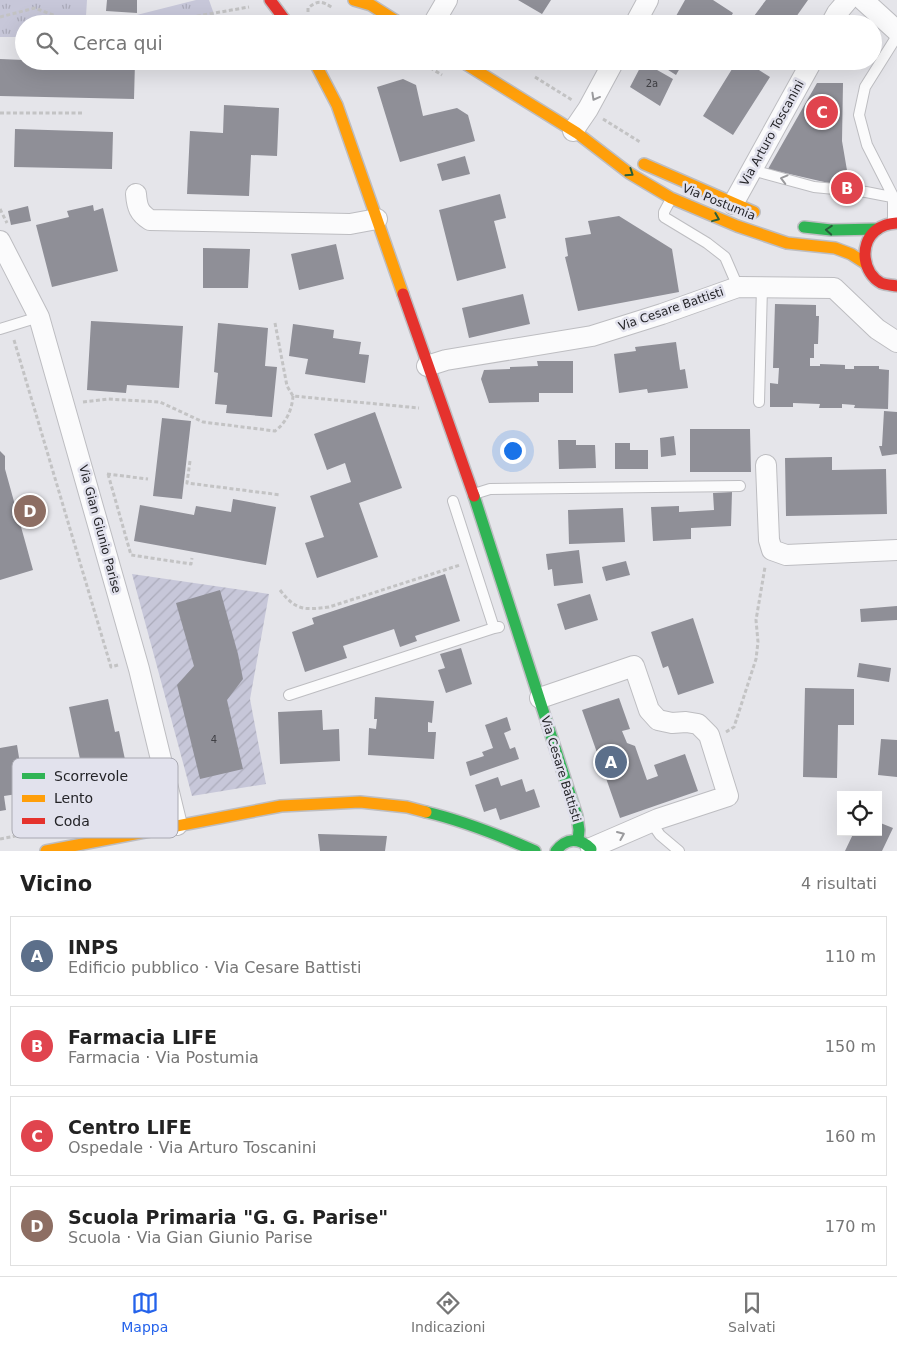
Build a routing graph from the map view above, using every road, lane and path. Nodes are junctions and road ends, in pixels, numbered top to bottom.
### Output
1 (270, 0) edge
2 (354, 0) edge
3 (447, 0) edge
4 (648, 0) edge
5 (848, 0) edge
6 (862, 0) edge
7 (369, 2) edge
8 (252, 6) dead end
9 (293, 9) dead end
10 (337, 10) dead end
11 (53, 15) edge
12 (202, 15) edge
13 (281, 15) edge
14 (293, 15) edge
15 (309, 15) edge
16 (388, 15) edge
17 (438, 15) edge
18 (640, 15) edge
19 (836, 15) edge
20 (879, 15) edge
21 (0, 17) edge
22 (882, 18) edge
23 (897, 31) edge
24 (897, 36) edge
25 (882, 60) edge
26 (319, 70) edge
27 (475, 70) edge
28 (609, 70) edge
29 (807, 70) edge
30 (876, 70) edge
31 (532, 76) dead end
32 (588, 109) junction
33 (0, 112) edge
34 (84, 113) dead end
35 (575, 132) junction
36 (647, 146) dead end
37 (752, 170) junction
38 (136, 194) dead end
39 (895, 197) edge
40 (671, 198) junction
41 (733, 204) junction
42 (764, 216) dead end
43 (377, 219) junction
44 (895, 223) edge
45 (795, 226) dead end
46 (878, 229) junction
47 (0, 241) edge
48 (865, 263) junction
49 (897, 286) edge
50 (738, 287) junction
51 (762, 287) junction
52 (39, 317) junction
53 (275, 323) dead end
54 (5, 328) edge
55 (897, 342) edge
56 (428, 366) junction
57 (293, 396) junction
58 (80, 402) dead end
59 (759, 402) dead end
60 (421, 408) dead end
61 (190, 461) dead end
62 (766, 465) dead end
63 (148, 479) dead end
64 (740, 486) dead end
65 (473, 494) junction
66 (281, 495) dead end
67 (453, 501) dead end
68 (772, 550) junction
69 (897, 550) edge
70 (192, 558) dead end
71 (472, 561) junction
72 (280, 590) dead end
73 (514, 622) junction
74 (494, 628) junction
75 (124, 664) dead end
76 (289, 695) dead end
77 (540, 698) junction
78 (710, 738) junction
79 (161, 758) edge
80 (651, 822) junction
81 (178, 825) edge
82 (112, 838) edge
83 (587, 846) edge
84 (46, 851) edge
85 (535, 851) edge
86 (556, 851) edge
87 (679, 851) edge

1 - 13 street
2 - 7 street
3 - 17 street
4 - 18 street
5 - 19 street
6 - 20 street
7 - 16 street
8 - 12 path
9 - 14 street
10 - 15 path
11 - 21 path
22 - 23 street
24 - 25 lane
26 - 43 street, Via Cesare Battisti
27 - 35 street, Via Postumia
28 -> 32 street
29 - 37 street, Via Arturo Toscanini
30 - 39 lane
31 - 32 path
32 - 35 street
32 - 36 path
33 - 34 path
35 -> 40 street, Via Postumia
35 - 41 street, Via Postumia
39 -> 37 lane
37 - 41 street, Via Arturo Toscanini
38 - 43 street
39 - 44 lane
40 -> 48 street, Via Postumia
40 - 50 lane
41 - 42 street, Via Postumia
43 - 56 street, Via Cesare Battisti
44 - 46 street
46 -> 45 street
46 - 48 street
47 - 52 street, Via Gian Giunio Parise
48 - 49 street, Via Postumia
50 - 51 street, Via Cesare Battisti
50 - 56 street, Via Cesare Battisti
51 - 55 street, Via Cesare Battisti
51 - 59 lane
52 - 54 lane
52 - 79 street, Via Gian Giunio Parise
53 - 57 path
54 - 75 path
56 - 65 street, Via Cesare Battisti
57 - 58 path
57 - 60 path
61 - 66 path
62 - 68 street
63 - 70 path
64 - 65 lane
65 - 73 street, Via Cesare Battisti
67 - 71 lane
68 - 69 street
68 - 78 path
71 - 72 path
71 - 74 lane
73 - 74 lane
73 - 77 street, Via Cesare Battisti
74 - 76 lane
77 - 78 street, Via Cesare Battisti
77 - 83 street, Via Cesare Battisti
78 - 80 street, Via Cesare Battisti
83 -> 80 street, Via Cesare Battisti
80 - 87 lane
81 - 85 street
82 - 84 street
83 - 86 street, Via Cesare Battisti

